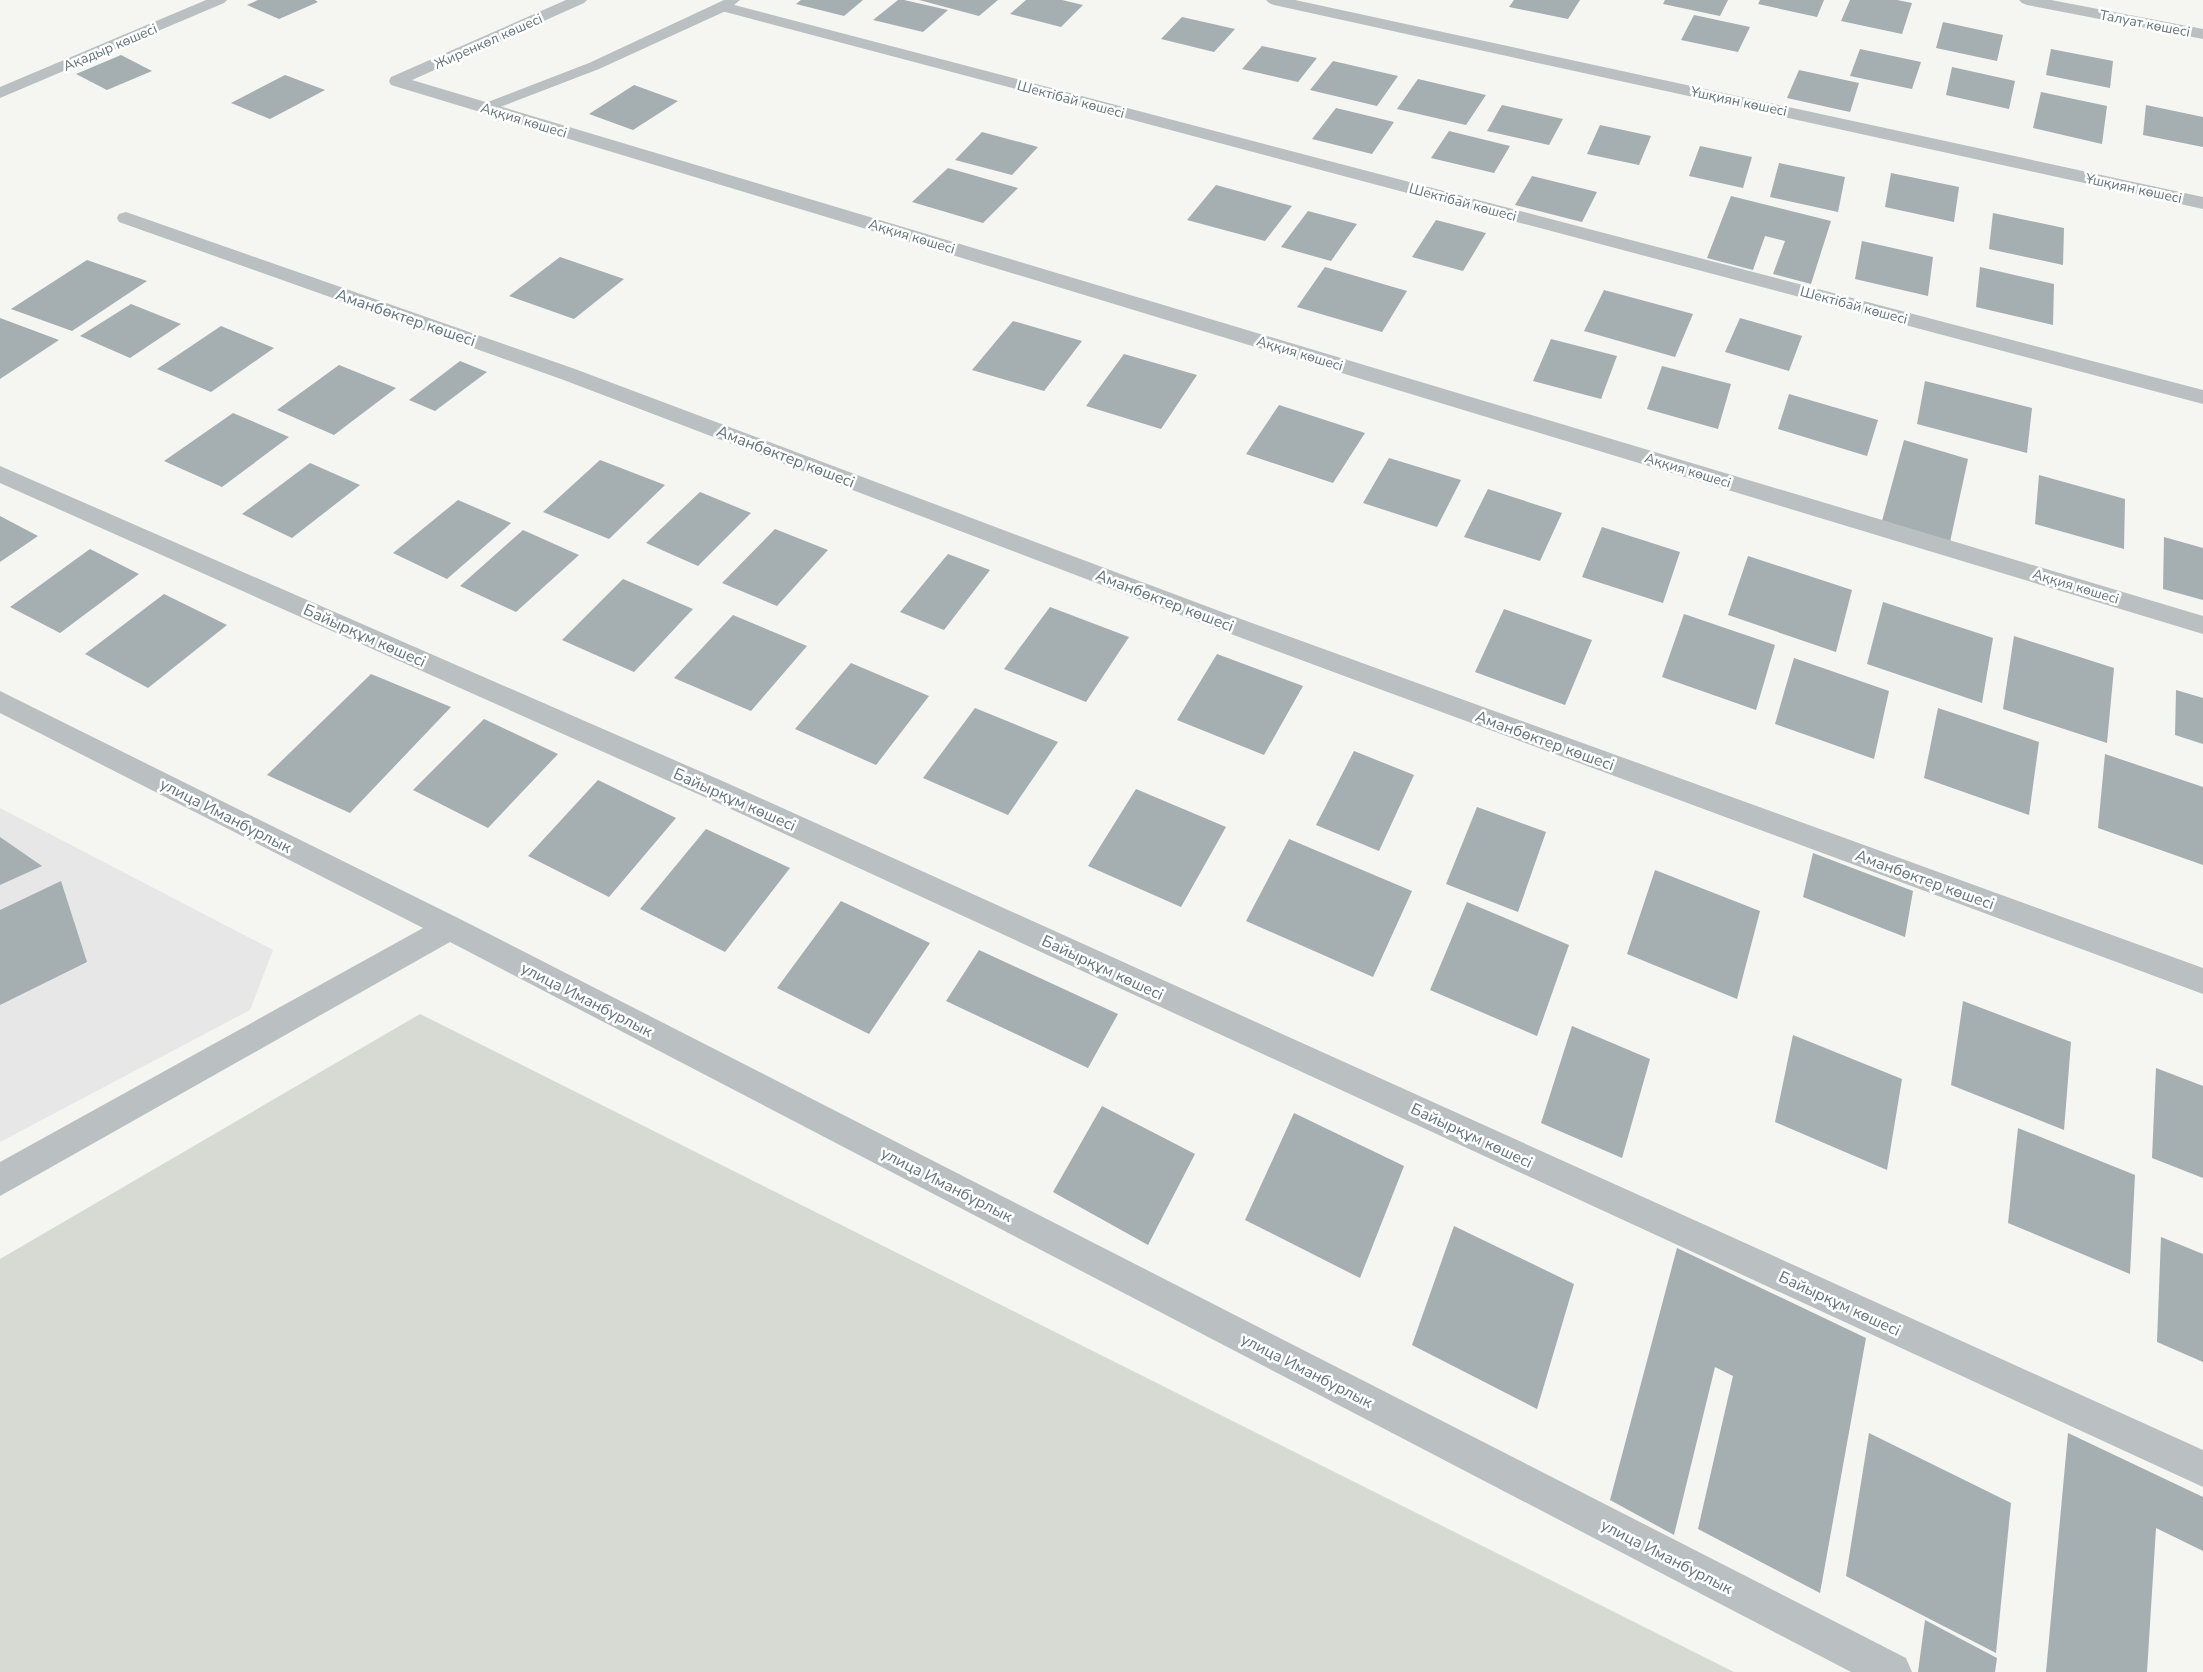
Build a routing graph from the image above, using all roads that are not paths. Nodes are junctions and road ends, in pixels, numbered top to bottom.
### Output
1 (220, 0) edge
2 (579, 0) edge
3 (1274, 0) edge
4 (2027, 0) edge
5 (728, 4) edge
6 (2203, 34) edge
7 (397, 81) joint
8 (0, 94) edge
9 (485, 108) junction
10 (2203, 203) edge
11 (126, 218) dead end
12 (2203, 396) edge
13 (0, 474) edge
14 (2203, 625) edge
15 (0, 701) edge
16 (450, 928) junction
17 (2203, 981) edge
18 (0, 1180) edge
19 (2203, 1469) edge
20 (1892, 1672) edge

1 - 8 street, Ақадыр көшесі
2 - 7 street, Жиренкөл көшесі
3 - 10 street, Ұшқиян көшесі
4 - 6 street, Талуат көшесі
5 - 9 lane
5 - 12 street, Шектібай көшесі
7 - 9 street, Аққия көшесі
9 - 14 street, Аққия көшесі
11 - 17 street, Аманбөктер көшесі
13 - 19 street, Байырқұм көшесі
15 - 16 street, улица Иманбурлык
16 - 18 street
16 - 20 street, улица Иманбурлык

